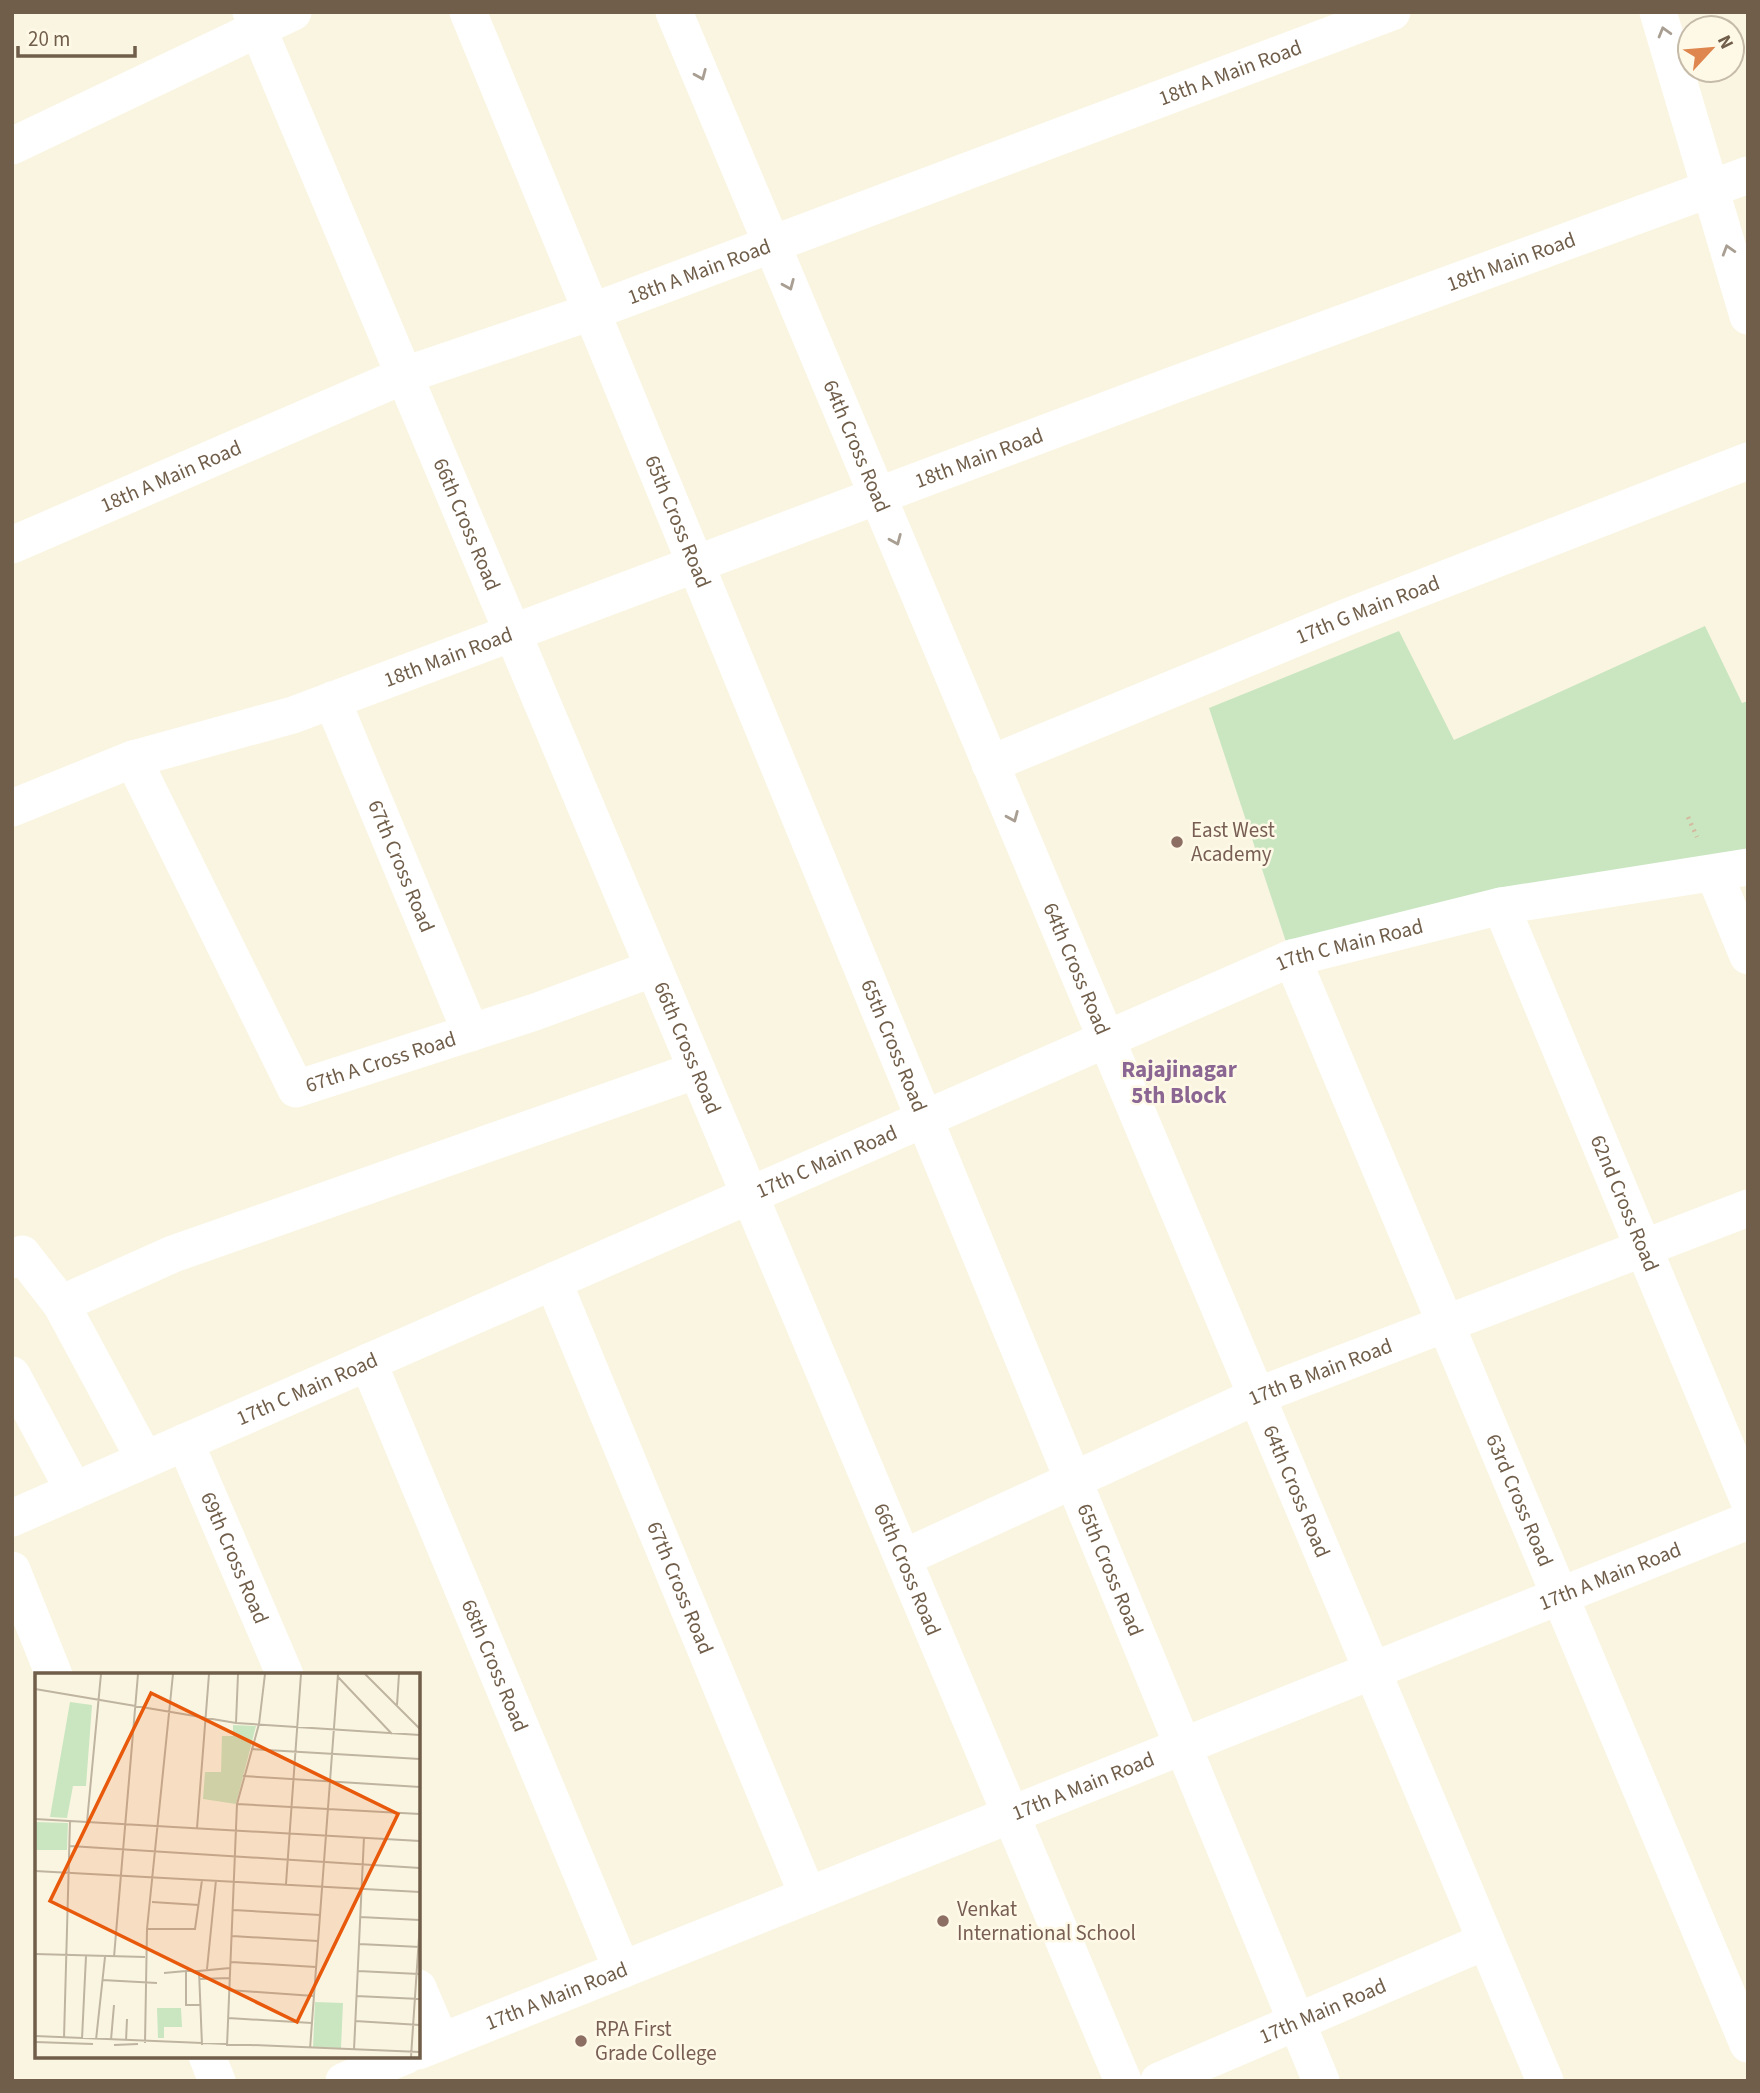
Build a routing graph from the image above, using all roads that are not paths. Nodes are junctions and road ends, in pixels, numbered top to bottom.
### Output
1 (293, 12) edge
2 (468, 12) edge
3 (674, 12) edge
4 (1392, 12) edge
5 (1658, 12) edge
6 (255, 20) edge
7 (12, 146) edge
8 (1748, 175) edge
9 (1709, 190) junction
10 (771, 244) junction
11 (591, 312) junction
12 (1748, 316) edge
13 (405, 375) junction
14 (1748, 461) edge
15 (878, 496) junction
16 (12, 545) edge
17 (695, 564) junction
18 (512, 632) junction
19 (332, 700) junction
20 (133, 759) junction
21 (990, 764) junction
22 (12, 808) edge
23 (1731, 870) edge
24 (1501, 906) junction
25 (1748, 956) edge
26 (1292, 958) junction
27 (654, 968) junction
28 (471, 1033) junction
29 (1106, 1040) junction
30 (697, 1070) junction
31 (924, 1119) junction
32 (750, 1195) junction
33 (1748, 1208) edge
34 (16, 1250) edge
35 (1644, 1250) junction
36 (553, 1281) junction
37 (61, 1304) junction
38 (1445, 1322) junction
39 (368, 1362) junction
40 (12, 1375) edge
41 (1257, 1396) junction
42 (186, 1442) junction
43 (145, 1460) junction
44 (1072, 1478) junction
45 (74, 1491) junction
46 (1748, 1499) edge
47 (12, 1518) edge
48 (1748, 1521) edge
49 (903, 1558) junction
50 (12, 1570) edge
51 (1560, 1596) junction
52 (1372, 1671) junction
53 (53, 1673) edge
54 (284, 1673) edge
55 (1183, 1746) junction
56 (1011, 1815) junction
57 (808, 1896) junction
58 (1486, 1941) junction
59 (622, 1970) junction
60 (420, 1998) edge
61 (1296, 2022) junction
62 (1748, 2044) edge
63 (430, 2047) edge
64 (208, 2058) edge
65 (400, 2058) edge
66 (217, 2081) edge
67 (344, 2081) edge
68 (1123, 2081) edge
69 (1159, 2081) edge
70 (1321, 2081) edge
71 (1545, 2081) edge

1 - 6 street
2 - 11 street, 65th Cross Road
3 -> 10 street, 64th Cross Road
4 - 10 street, 18th A Main Road
9 -> 5 street
6 - 7 street
6 - 13 street, 66th Cross Road
8 - 9 street, 18th Main Road
12 -> 9 street
9 - 15 street, 18th Main Road
10 - 11 street, 18th A Main Road
10 -> 15 street, 64th Cross Road
11 - 13 street, 18th A Main Road
11 - 17 street, 65th Cross Road
13 - 16 street, 18th A Main Road
13 - 18 street, 66th Cross Road
14 - 21 street, 17th G Main Road
15 - 17 street, 18th Main Road
15 -> 21 street, 64th Cross Road
17 - 18 street, 18th Main Road
17 - 31 street, 65th Cross Road
18 - 19 street, 18th Main Road
18 - 27 street, 66th Cross Road
19 - 20 street, 18th Main Road
19 - 28 street, 67th Cross Road
20 - 22 street, 18th Main Road
20 - 28 street, 67th A Cross Road
21 -> 29 street, 64th Cross Road
23 - 24 street, 17th C Main Road
23 - 25 street
24 - 26 street, 17th C Main Road
24 - 35 street, 62nd Cross Road
26 - 29 street, 17th C Main Road
26 - 38 street, 63rd Cross Road
27 - 28 street, 67th A Cross Road
27 - 30 street, 66th Cross Road
29 - 31 street, 17th C Main Road
29 - 41 street, 64th Cross Road
30 - 32 street, 66th Cross Road
30 - 37 street
31 - 32 street, 17th C Main Road
31 - 44 street, 65th Cross Road
32 - 36 street, 17th C Main Road
32 - 49 street, 66th Cross Road
33 - 35 street, 17th B Main Road
34 - 37 street
35 - 38 street, 17th B Main Road
35 - 46 street, 62nd Cross Road
36 - 39 street, 17th C Main Road
36 - 57 street, 67th Cross Road
37 - 43 street
38 - 41 street, 17th B Main Road
38 - 51 street, 63rd Cross Road
39 - 42 street, 17th C Main Road
39 - 59 street, 68th Cross Road
40 - 45 street
41 - 44 street, 17th B Main Road
41 - 52 street, 64th Cross Road
42 - 43 street, 17th C Main Road
42 - 54 street, 69th Cross Road
43 - 45 street, 17th C Main Road
44 - 49 street, 17th B Main Road
44 - 55 street, 65th Cross Road
45 - 47 street, 17th C Main Road
48 - 51 street, 17th A Main Road
49 - 56 street, 66th Cross Road
50 - 53 street
51 - 52 street, 17th A Main Road
51 - 62 street, 63rd Cross Road
52 - 55 street, 17th A Main Road
52 - 58 street, 64th Cross Road
55 - 56 street, 17th A Main Road
55 - 61 street, 65th Cross Road
56 - 57 street, 17th A Main Road
56 - 68 street, 66th Cross Road
57 - 59 street, 17th A Main Road
58 - 61 street, 17th Main Road
58 - 71 street, 64th Cross Road
59 - 63 street, 17th A Main Road
60 - 63 street
61 - 69 street, 17th Main Road
61 - 70 street, 65th Cross Road
64 - 66 street
65 - 67 street

